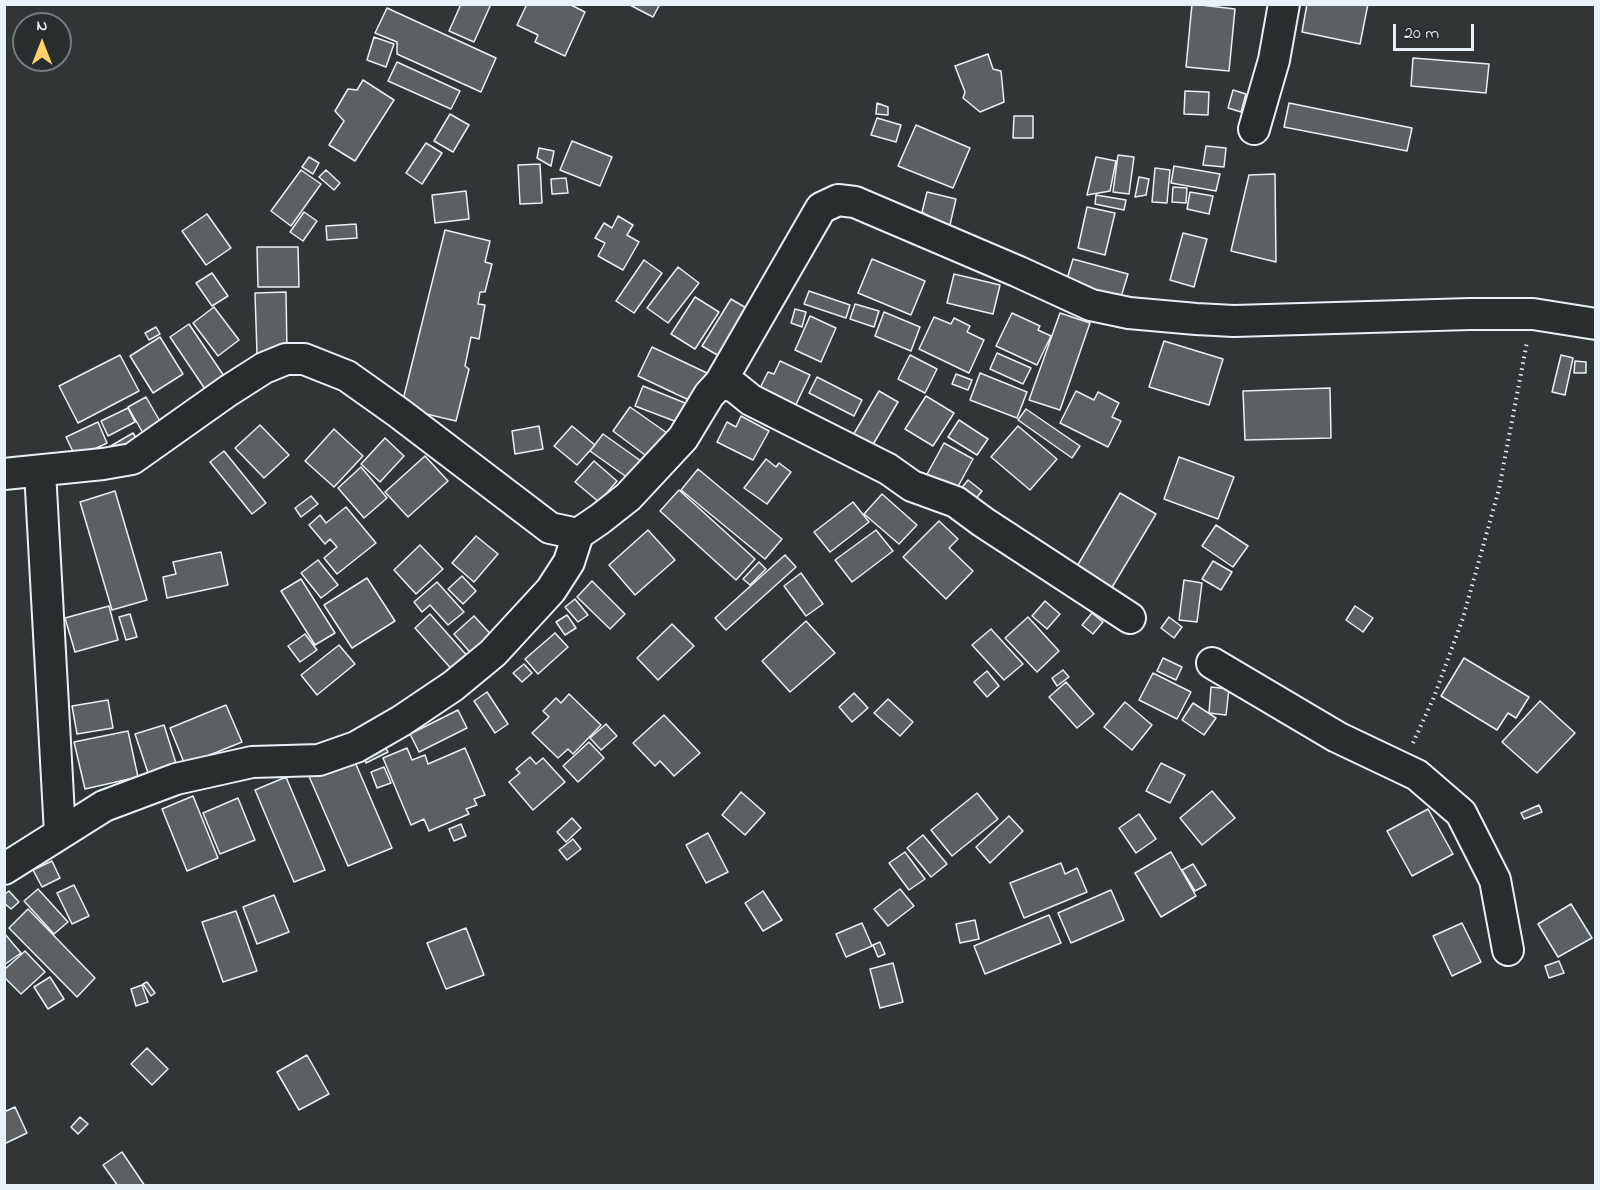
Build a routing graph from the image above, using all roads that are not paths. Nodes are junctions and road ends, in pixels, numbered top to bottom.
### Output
1 (1284, 4) edge
2 (1254, 129) dead end
3 (1596, 324) edge
4 (720, 383) junction
5 (40, 471) junction
6 (4, 474) edge
7 (578, 534) junction
8 (1130, 618) dead end
9 (1212, 663) dead end
10 (60, 833) junction
11 (4, 868) edge
12 (1508, 950) dead end

1 - 2 street
3 - 4 street
4 - 7 street
4 - 8 street
5 - 6 street
5 - 7 street
5 - 10 street
7 - 10 street
9 - 12 street
10 - 11 street

